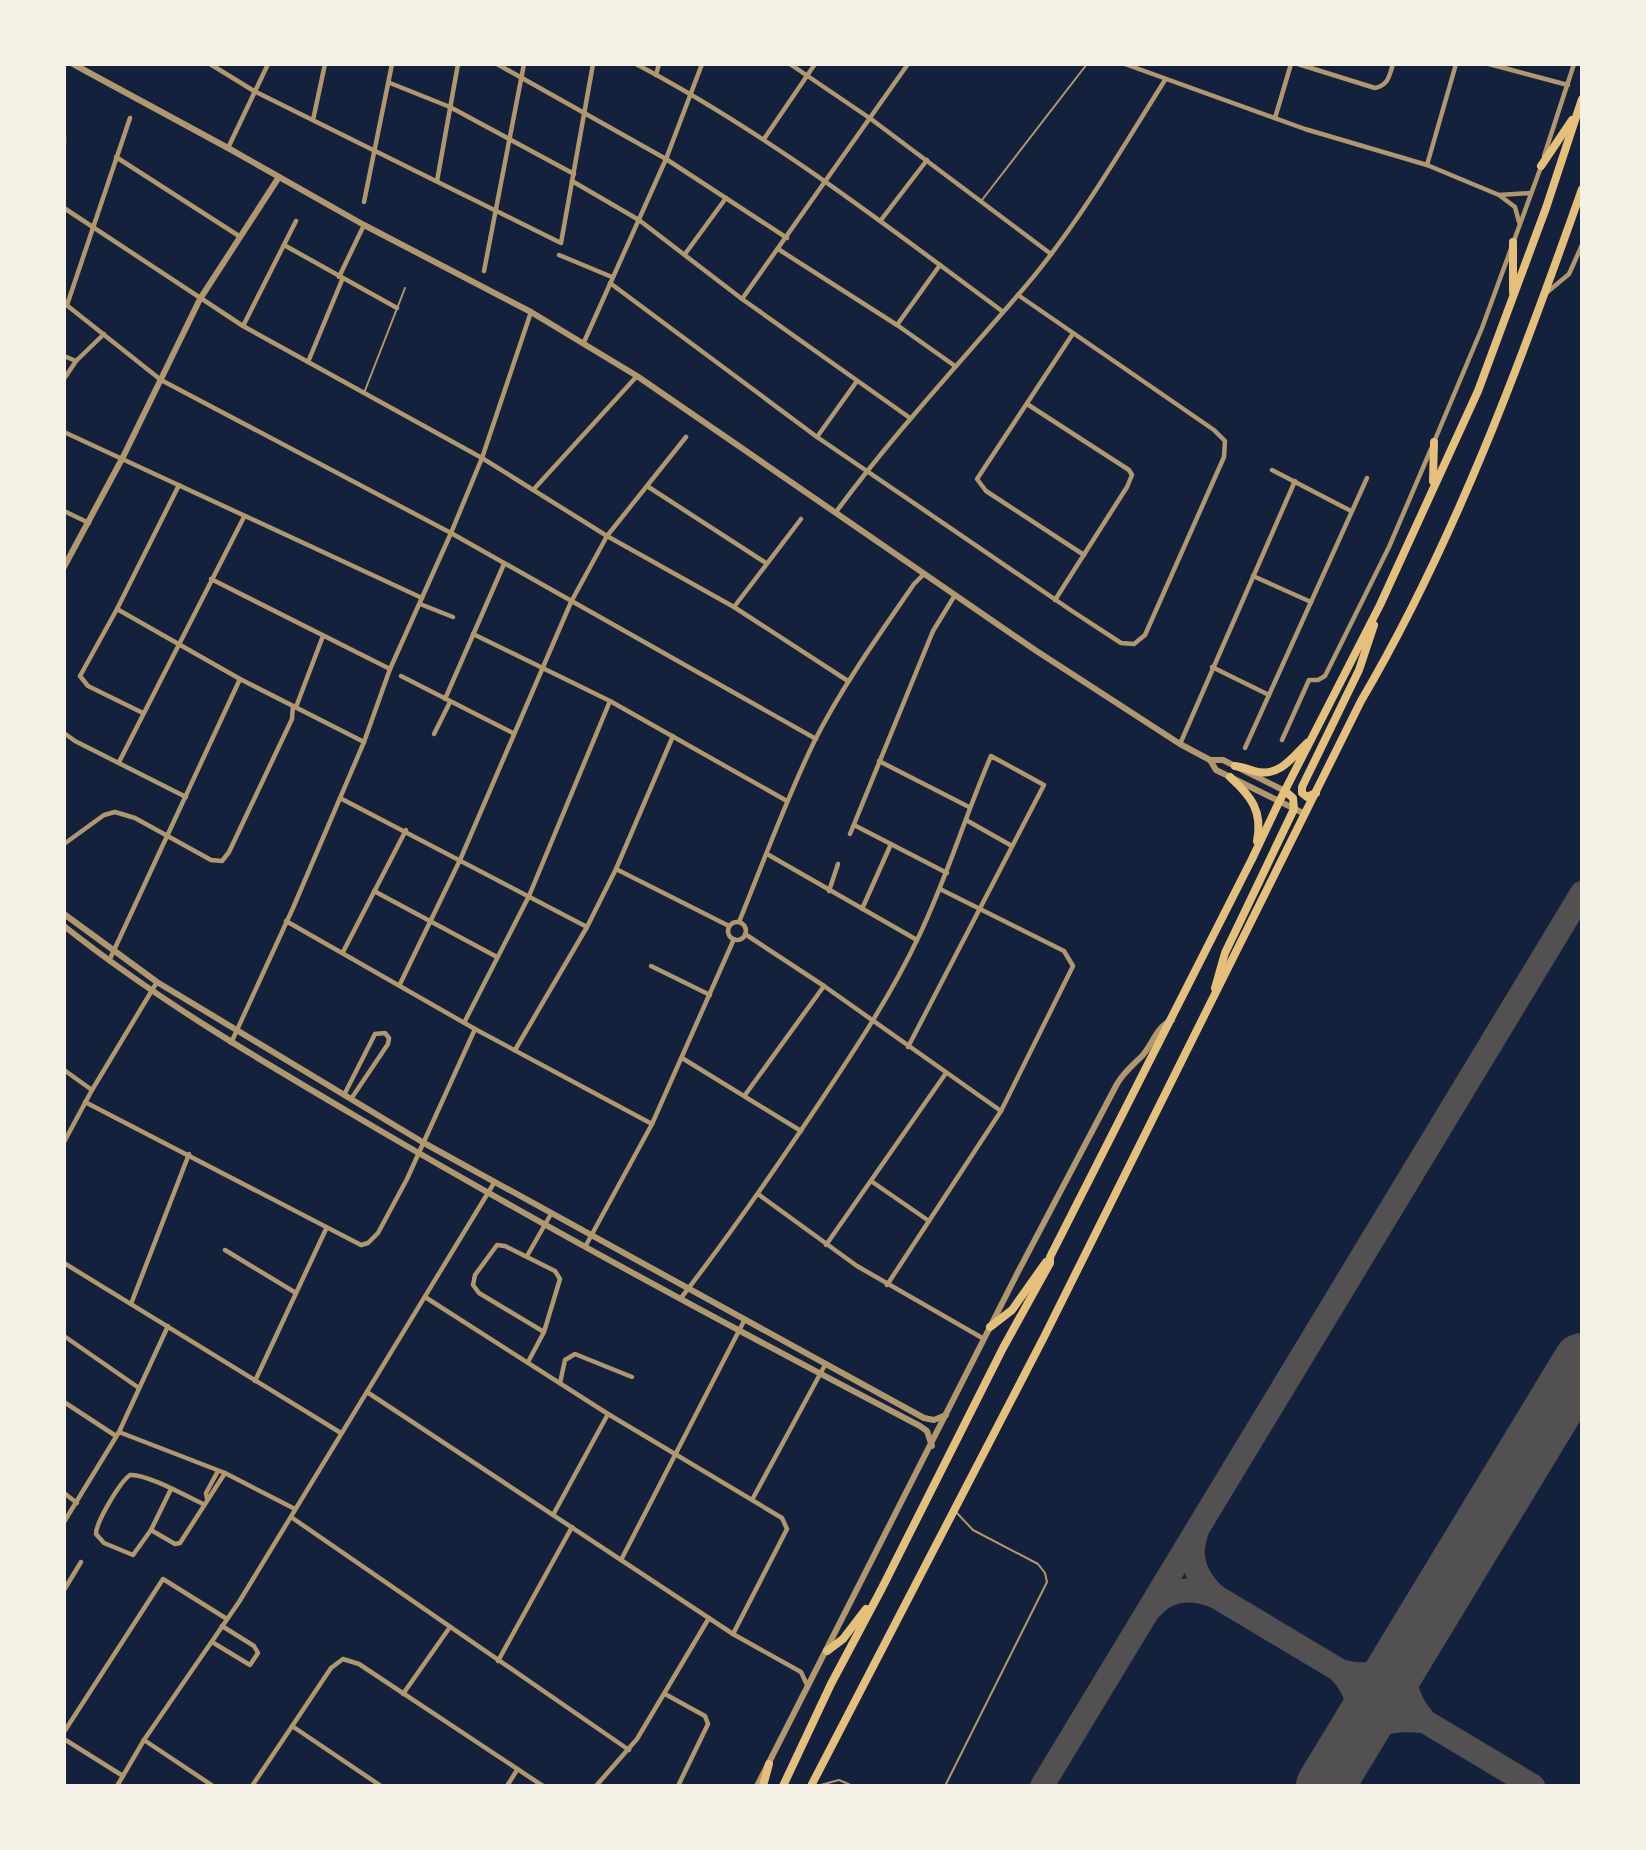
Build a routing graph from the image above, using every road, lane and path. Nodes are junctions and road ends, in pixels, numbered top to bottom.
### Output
1 (73, 64) edge
2 (268, 64) edge
3 (325, 64) edge
4 (392, 64) edge
5 (458, 64) edge
6 (497, 64) edge
7 (524, 64) edge
8 (593, 64) edge
9 (636, 64) edge
10 (659, 64) edge
11 (702, 64) edge
12 (790, 64) edge
13 (814, 64) edge
14 (908, 64) edge
15 (1087, 64) edge
16 (1125, 64) edge
17 (1291, 64) edge
18 (1298, 64) edge
19 (1393, 64) edge
20 (1456, 64) edge
21 (1489, 64) edge
22 (1574, 64) edge
23 (213, 65) edge
24 (807, 74) junction
25 (656, 75) junction
26 (521, 77) junction
27 (1165, 80) junction
28 (390, 83) junction
29 (1568, 85) junction
30 (254, 91) junction
31 (691, 93) junction
32 (1581, 99) edge
33 (450, 106) junction
34 (584, 113) junction
35 (1576, 115) junction
36 (130, 118) dead end
37 (1275, 118) junction
38 (871, 119) junction
39 (313, 120) junction
40 (64, 136) edge
41 (510, 138) junction
42 (764, 139) junction
43 (64, 143) edge
44 (228, 148) junction
45 (376, 150) junction
46 (117, 157) junction
47 (666, 159) junction
48 (927, 160) junction
49 (1428, 165) junction
50 (1541, 166) junction
51 (574, 174) junction
52 (279, 177) junction
53 (437, 181) junction
54 (572, 181) junction
55 (826, 182) junction
56 (1581, 189) edge
57 (1531, 193) junction
58 (1499, 195) junction
59 (726, 198) junction
60 (982, 200) junction
61 (364, 202) dead end
62 (64, 208) edge
63 (496, 210) junction
64 (296, 220) dead end
65 (639, 220) junction
66 (881, 220) junction
67 (94, 225) junction
68 (364, 225) junction
69 (1519, 227) junction
70 (239, 236) junction
71 (787, 237) junction
72 (1513, 242) junction
73 (284, 245) junction
74 (1581, 245) edge
75 (778, 249) junction
76 (1051, 254) junction
77 (559, 255) dead end
78 (685, 255) junction
79 (940, 265) junction
80 (484, 271) dead end
81 (341, 278) junction
82 (611, 280) junction
83 (405, 288) dead end
84 (1545, 294) junction
85 (1018, 295) junction
86 (1514, 295) junction
87 (200, 299) junction
88 (742, 299) junction
89 (66, 304) edge
90 (397, 308) junction
91 (531, 312) junction
92 (1002, 312) junction
93 (897, 325) junction
94 (243, 326) junction
95 (104, 334) junction
96 (1072, 335) junction
97 (584, 342) junction
98 (64, 356) edge
99 (76, 361) junction
100 (308, 362) junction
101 (955, 366) junction
102 (637, 376) junction
103 (64, 379) edge
104 (161, 380) junction
105 (857, 381) junction
106 (364, 393) junction
107 (1027, 404) junction
108 (910, 418) junction
109 (64, 432) edge
110 (686, 437) dead end
111 (817, 437) junction
112 (1434, 442) junction
113 (123, 457) junction
114 (482, 458) junction
115 (867, 470) junction
116 (1272, 470) dead end
117 (1366, 478) dead end
118 (1295, 481) junction
119 (179, 485) junction
120 (647, 486) junction
121 (534, 489) junction
122 (1433, 489) junction
123 (64, 511) edge
124 (1351, 511) junction
125 (836, 512) junction
126 (244, 517) junction
127 (801, 519) dead end
128 (89, 523) junction
129 (451, 533) junction
130 (607, 536) junction
131 (1084, 555) junction
132 (766, 562) junction
133 (504, 564) junction
134 (64, 567) edge
135 (924, 574) junction
136 (1253, 576) junction
137 (211, 579) junction
138 (955, 595) junction
139 (422, 598) junction
140 (1055, 600) junction
141 (571, 602) junction
142 (1311, 602) junction
143 (420, 604) junction
144 (1380, 605) junction
145 (734, 607) junction
146 (117, 609) junction
147 (453, 617) dead end
148 (473, 634) junction
149 (323, 636) junction
150 (178, 645) junction
151 (541, 667) junction
152 (1212, 667) junction
153 (390, 669) junction
154 (401, 676) dead end
155 (240, 679) junction
156 (848, 681) junction
157 (1269, 695) junction
158 (448, 701) junction
159 (610, 701) junction
160 (295, 706) junction
161 (143, 714) junction
162 (64, 733) edge
163 (513, 733) junction
164 (434, 734) dead end
165 (673, 736) junction
166 (1313, 736) junction
167 (816, 739) junction
168 (1282, 740) dead end
169 (364, 742) junction
170 (1180, 744) junction
171 (1245, 748) dead end
172 (1210, 760) junction
173 (879, 761) junction
174 (118, 762) junction
175 (1234, 766) junction
176 (1230, 777) junction
177 (1284, 791) junction
178 (1316, 793) junction
179 (186, 797) junction
180 (340, 798) junction
181 (787, 801) junction
182 (1279, 802) junction
183 (969, 807) junction
184 (1294, 809) junction
185 (1305, 814) junction
186 (966, 820) junction
187 (854, 825) junction
188 (406, 830) junction
189 (850, 834) dead end
190 (167, 838) junction
191 (64, 844) edge
192 (891, 844) junction
193 (1012, 846) junction
194 (767, 854) junction
195 (1252, 859) junction
196 (460, 860) junction
197 (838, 864) dead end
198 (616, 869) junction
199 (948, 873) junction
200 (940, 889) junction
201 (374, 891) junction
202 (829, 891) junction
203 (530, 896) junction
204 (862, 909) junction
205 (980, 910) junction
206 (64, 914) edge
207 (286, 921) junction
208 (431, 921) junction
209 (739, 922) junction
210 (64, 926) edge
211 (587, 927) junction
212 (729, 927) junction
213 (745, 934) junction
214 (734, 939) junction
215 (917, 940) junction
216 (114, 952) junction
217 (343, 952) junction
218 (497, 957) junction
219 (109, 962) junction
220 (651, 966) dead end
221 (158, 982) junction
222 (400, 984) junction
223 (824, 986) junction
224 (152, 992) junction
225 (710, 995) junction
226 (1205, 1016) junction
227 (1172, 1020) junction
228 (465, 1021) junction
229 (874, 1021) junction
230 (475, 1029) junction
231 (237, 1031) junction
232 (231, 1043) junction
233 (908, 1047) junction
234 (515, 1050) junction
235 (682, 1058) junction
236 (64, 1070) edge
237 (946, 1073) junction
238 (92, 1090) junction
239 (344, 1095) junction
240 (745, 1095) junction
241 (351, 1099) junction
242 (85, 1102) junction
243 (1001, 1111) junction
244 (652, 1124) junction
245 (801, 1131) junction
246 (64, 1142) edge
247 (424, 1143) junction
248 (419, 1153) junction
249 (189, 1154) junction
250 (871, 1181) junction
251 (494, 1183) junction
252 (488, 1194) junction
253 (758, 1194) junction
254 (550, 1214) junction
255 (929, 1221) junction
256 (544, 1224) junction
257 (326, 1229) junction
258 (592, 1236) junction
259 (826, 1245) junction
260 (585, 1246) junction
261 (225, 1250) dead end
262 (527, 1256) junction
263 (1050, 1257) junction
264 (64, 1263) edge
265 (887, 1285) junction
266 (688, 1288) junction
267 (296, 1293) junction
268 (425, 1297) junction
269 (681, 1298) junction
270 (132, 1304) junction
271 (744, 1321) junction
272 (168, 1326) junction
273 (990, 1327) junction
274 (739, 1331) junction
275 (544, 1332) junction
276 (64, 1336) edge
277 (984, 1339) junction
278 (528, 1362) junction
279 (825, 1365) junction
280 (820, 1374) junction
281 (632, 1377) dead end
282 (255, 1381) junction
283 (560, 1383) junction
284 (140, 1388) junction
285 (367, 1392) junction
286 (64, 1402) edge
287 (608, 1414) junction
288 (946, 1415) junction
289 (341, 1433) junction
290 (118, 1434) junction
291 (932, 1446) junction
292 (675, 1455) junction
293 (218, 1471) junction
294 (225, 1473) junction
295 (171, 1489) junction
296 (64, 1493) edge
297 (752, 1500) junction
298 (205, 1501) junction
299 (77, 1503) junction
300 (295, 1509) junction
301 (953, 1509) junction
302 (553, 1515) junction
303 (291, 1517) junction
304 (64, 1522) edge
305 (572, 1527) junction
306 (151, 1530) junction
307 (621, 1560) junction
308 (81, 1562) dead end
309 (64, 1590) edge
310 (881, 1590) junction
311 (709, 1618) junction
312 (227, 1619) junction
313 (222, 1626) junction
314 (450, 1627) junction
315 (733, 1634) junction
316 (212, 1642) junction
317 (827, 1651) junction
318 (498, 1661) junction
319 (818, 1668) junction
320 (801, 1672) junction
321 (808, 1687) junction
322 (403, 1694) junction
323 (665, 1695) junction
324 (292, 1726) junction
325 (64, 1732) edge
326 (64, 1739) edge
327 (144, 1740) junction
328 (628, 1750) junction
329 (769, 1764) junction
330 (517, 1770) junction
331 (123, 1776) junction
332 (117, 1785) edge
333 (213, 1785) edge
334 (252, 1785) edge
335 (381, 1785) edge
336 (507, 1785) edge
337 (543, 1785) edge
338 (596, 1785) edge
339 (678, 1785) edge
340 (758, 1785) edge
341 (764, 1785) edge
342 (783, 1785) edge
343 (811, 1785) edge
344 (817, 1785) edge
345 (853, 1785) edge
346 (945, 1785) edge

1 - 44 street
2 - 30 street
3 - 39 street
4 - 28 street
5 - 33 street
6 - 26 street
7 - 26 street
8 - 34 street
9 - 25 street
10 - 25 street
11 - 31 street
12 - 24 street
13 - 24 street
14 - 38 street
15 - 60 lane
16 - 27 street
17 - 37 street
18 - 19 street
20 - 49 street
21 - 29 street
22 - 29 street
23 - 30 street
24 - 38 street
24 - 42 street
25 - 31 street
26 - 34 street
26 - 41 street
27 - 37 street
27 - 76 street
28 - 33 street
28 - 45 street
29 - 50 street
30 - 39 street
30 - 44 street
31 - 42 street
31 - 47 street
32 - 35 highway
33 - 41 street
33 - 53 street
34 - 47 street
34 - 51 street
35 - 50 highway
35 - 86 highway
36 - 46 street
37 - 49 street
38 - 48 street
38 - 55 street
39 - 45 street
40 - 43 street
41 - 51 street
41 - 63 street
42 - 55 street
44 - 52 street
45 - 53 street
45 - 61 street
46 - 67 street
46 - 70 street
47 - 59 street
47 - 65 street
48 - 60 street
48 - 66 street
49 - 58 street
50 - 57 street
51 - 54 street
52 - 68 street
52 - 70 street
53 - 63 street
54 - 63 street
54 - 65 street
55 - 66 street
55 - 71 street
56 - 84 highway
57 - 58 street
57 - 69 street
58 - 69 street
59 - 71 street
59 - 78 street
60 - 76 street
62 - 67 street
63 - 80 street
64 - 73 street
65 - 78 street
65 - 82 street
66 - 79 street
67 - 87 street
67 - 89 street
68 - 81 street
68 - 91 street
69 - 72 street
70 - 87 street
71 - 75 street
72 - 86 highway
72 - 112 street
73 - 81 street
73 - 94 street
74 - 84 street
75 - 88 street
75 - 93 street
76 - 85 street
77 - 82 street
78 - 88 street
79 - 92 street
79 - 93 street
81 - 90 street
81 - 100 street
82 - 97 street
82 - 111 street
83 - 90 lane
84 - 178 highway
85 - 92 street
85 - 96 street
86 - 122 highway
87 - 94 street
87 - 104 street
88 - 105 street
89 - 95 street
90 - 106 lane
91 - 97 street
91 - 114 street
92 - 101 street
93 - 101 street
94 - 100 street
95 - 99 street
95 - 104 street
96 - 107 street
96 - 140 street
97 - 102 street
98 - 99 street
99 - 103 street
100 - 106 street
101 - 108 street
102 - 121 street
102 - 125 street
104 - 113 street
104 - 129 street
105 - 108 street
105 - 111 street
106 - 114 street
107 - 131 street
107 - 131 street
108 - 115 street
109 - 113 street
110 - 120 street
111 - 115 street
112 - 122 highway
112 - 168 street
113 - 119 street
113 - 128 street
114 - 121 street
114 - 129 street
115 - 125 street
115 - 140 street
116 - 118 street
117 - 124 street
118 - 124 street
118 - 136 street
119 - 126 street
119 - 146 street
120 - 130 street
120 - 132 street
121 - 130 street
122 - 144 highway
123 - 128 street
124 - 142 street
125 - 135 street
126 - 137 street
126 - 139 street
127 - 132 street
128 - 134 street
129 - 133 street
129 - 139 street
130 - 141 street
130 - 145 street
131 - 140 street
132 - 145 street
133 - 141 street
133 - 148 street
135 - 138 street
135 - 156 street
136 - 142 street
136 - 152 street
137 - 149 street
137 - 150 street
138 - 170 street
138 - 173 street
139 - 143 street
141 - 151 street
141 - 167 street
142 - 157 street
143 - 147 street
143 - 153 street
144 - 166 highway
144 - 178 highway
145 - 156 street
146 - 150 street
146 - 161 street
148 - 151 street
148 - 158 street
149 - 153 street
149 - 160 street
150 - 155 street
150 - 161 street
151 - 159 street
151 - 163 street
152 - 157 street
152 - 170 street
153 - 169 street
154 - 158 street
155 - 160 street
155 - 179 street
156 - 167 street
157 - 171 street
158 - 163 street
158 - 164 street
159 - 165 street
159 - 203 street
160 - 169 street
160 - 190 street
161 - 174 street
162 - 174 street
163 - 196 street
165 - 181 street
165 - 198 street
166 - 175 highway
166 - 177 highway
167 - 181 street
169 - 180 street
170 - 172 street
172 - 175 street
172 - 176 street
173 - 183 street
173 - 187 street
174 - 179 street
175 - 177 street
176 - 182 street
176 - 195 highway
177 - 182 highway
177 - 184 highway
178 - 185 highway
179 - 190 street
180 - 188 street
180 - 207 street
181 - 194 street
182 - 184 street
182 - 195 highway
183 - 186 street
183 - 193 street
184 - 185 street
184 - 226 highway
185 - 226 highway
186 - 193 street
186 - 199 street
187 - 189 street
187 - 192 street
188 - 196 street
188 - 201 street
190 - 191 street
190 - 216 street
192 - 199 street
192 - 204 street
193 - 205 street
194 - 202 street
194 - 209 street
195 - 227 highway
196 - 203 street
196 - 208 street
197 - 202 street
198 - 211 street
198 - 212 street
199 - 200 street
200 - 205 street
200 - 215 street
201 - 208 street
201 - 217 street
202 - 204 street
203 - 211 street
203 - 218 street
204 - 215 street
205 - 233 street
205 - 243 street
206 - 216 street
207 - 217 street
207 - 231 street
208 - 218 street
208 - 222 street
209 - 212 street
209 - 213 street
210 - 219 street
211 - 234 street
212 - 214 street
213 - 214 street
213 - 223 street
214 - 225 street
215 - 229 street
216 - 219 street
216 - 221 street
217 - 222 street
218 - 228 street
219 - 224 street
220 - 225 street
221 - 224 street
221 - 231 street
222 - 228 street
223 - 229 street
223 - 240 street
224 - 232 street
224 - 238 street
225 - 235 street
226 - 301 highway
227 - 263 highway
227 - 273 street
228 - 230 street
229 - 233 street
229 - 245 street
230 - 234 street
230 - 247 street
231 - 232 street
231 - 239 street
232 - 248 street
233 - 237 street
234 - 244 street
235 - 240 street
235 - 244 street
236 - 238 street
237 - 243 street
237 - 250 street
238 - 242 street
239 - 241 street
239 - 241 street
240 - 245 street
241 - 247 street
242 - 246 street
242 - 249 street
243 - 255 street
244 - 258 street
245 - 253 street
247 - 248 street
247 - 251 street
248 - 252 street
248 - 257 street
249 - 257 street
249 - 270 street
250 - 255 street
250 - 259 street
251 - 252 street
251 - 254 street
252 - 256 street
252 - 268 street
253 - 259 street
253 - 266 street
254 - 256 street
254 - 258 street
255 - 265 street
256 - 260 street
256 - 262 street
257 - 267 street
258 - 260 street
258 - 266 street
259 - 265 street
260 - 269 street
261 - 267 street
262 - 275 street
262 - 275 street
263 - 273 highway
263 - 310 highway
264 - 270 street
265 - 277 street
266 - 269 street
266 - 271 street
267 - 282 street
268 - 278 street
268 - 285 street
269 - 274 street
270 - 272 street
271 - 274 street
271 - 279 street
272 - 282 street
272 - 284 street
273 - 277 street
274 - 280 street
274 - 292 street
275 - 278 street
276 - 284 street
277 - 288 street
278 - 283 street
279 - 280 street
279 - 288 street
280 - 291 street
280 - 297 street
281 - 283 street
282 - 289 street
283 - 287 street
284 - 290 street
285 - 289 street
285 - 302 street
286 - 290 street
287 - 292 street
287 - 302 street
288 - 291 street
289 - 300 street
290 - 293 street
290 - 299 street
291 - 317 street
292 - 297 street
292 - 307 street
293 - 294 street
293 - 298 street
294 - 298 street
294 - 300 street
295 - 298 street
295 - 306 street
295 - 306 street
296 - 299 street
297 - 315 street
298 - 306 street
299 - 304 street
300 - 303 street
301 - 343 highway
301 - 346 lane
302 - 305 street
303 - 312 street
303 - 314 street
305 - 307 street
305 - 318 street
307 - 311 street
308 - 309 street
310 - 317 highway
310 - 342 highway
311 - 315 street
311 - 323 street
312 - 313 street
312 - 325 street
313 - 316 street
313 - 316 street
314 - 318 street
314 - 322 street
315 - 320 street
316 - 327 street
317 - 319 street
318 - 328 street
319 - 320 street
319 - 321 street
320 - 321 street
321 - 329 street
322 - 324 street
322 - 330 street
323 - 328 street
323 - 339 street
324 - 334 street
324 - 335 street
326 - 331 street
327 - 331 street
327 - 333 street
328 - 338 street
329 - 340 street
329 - 341 highway
330 - 336 street
330 - 337 street
331 - 332 street
344 - 345 lane

